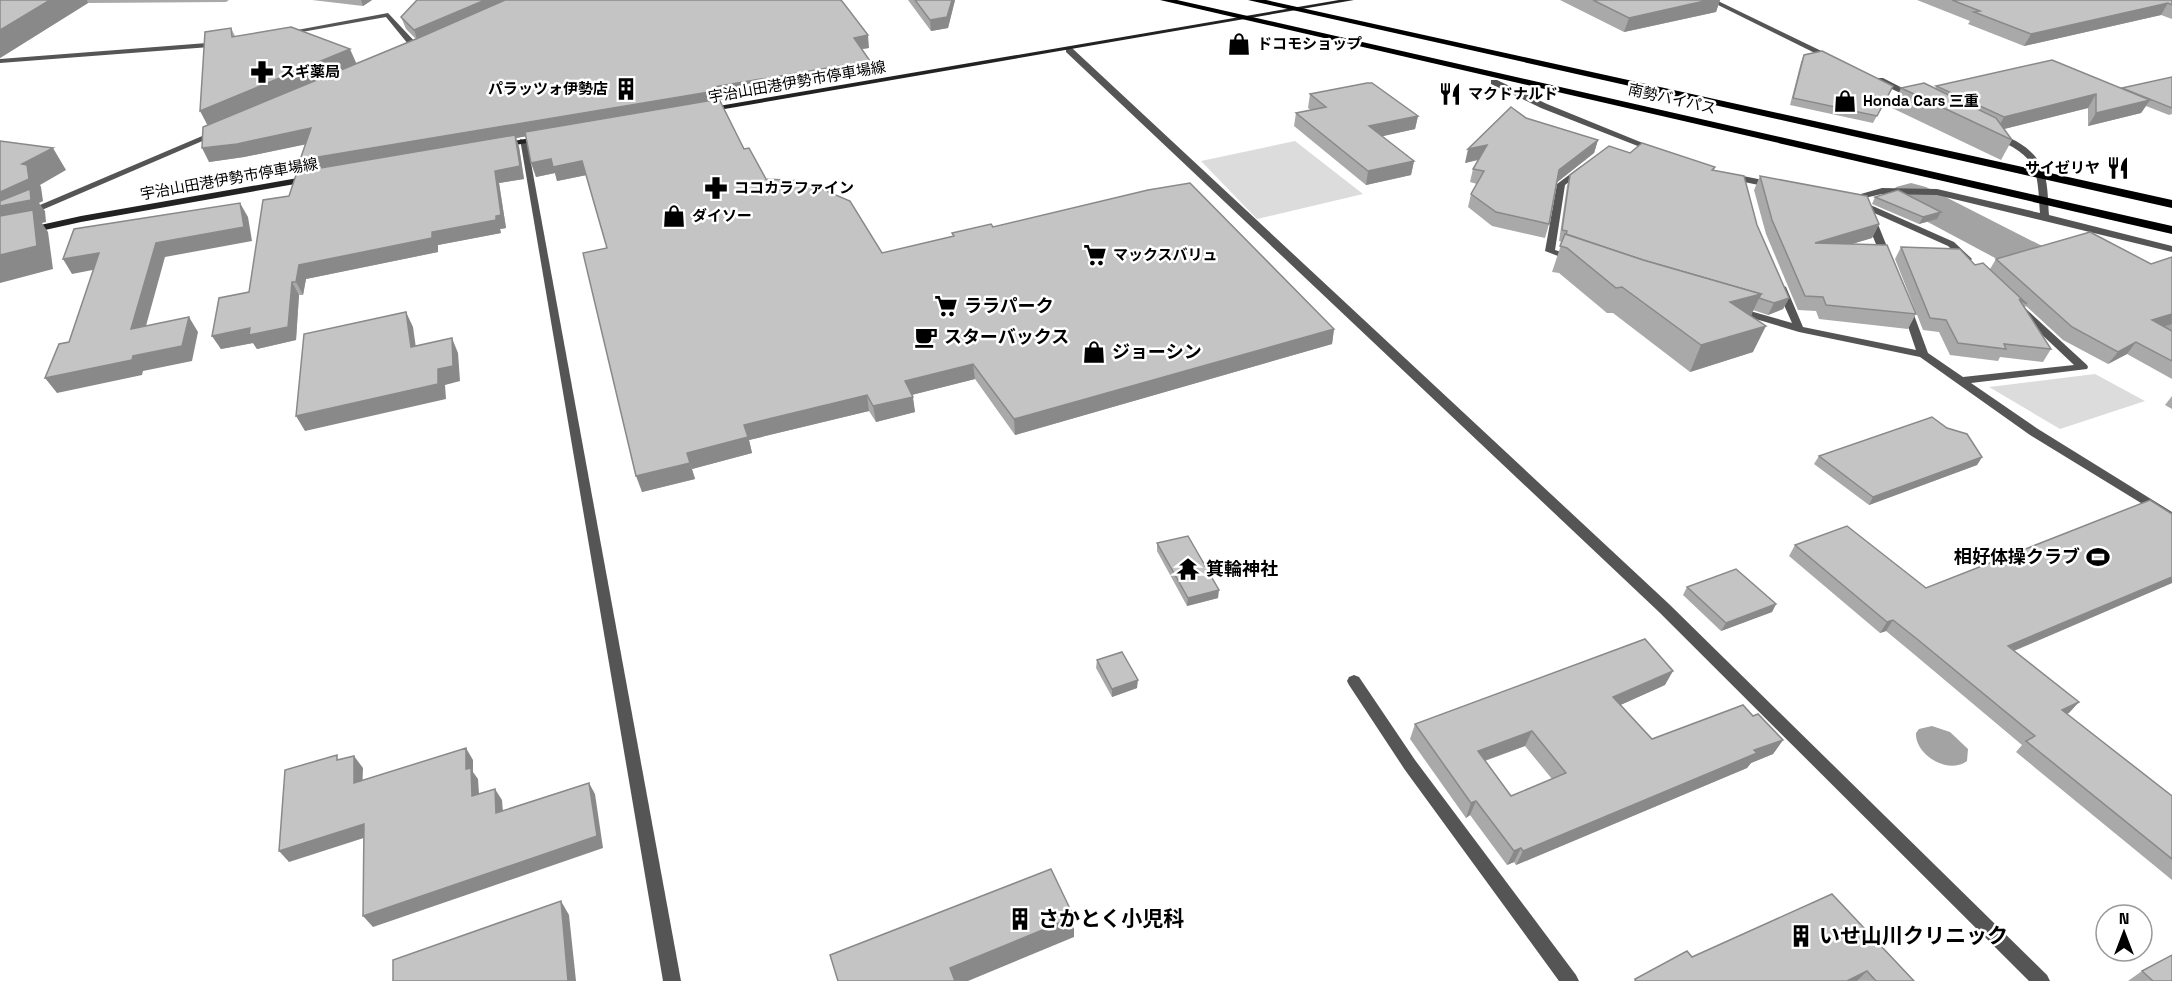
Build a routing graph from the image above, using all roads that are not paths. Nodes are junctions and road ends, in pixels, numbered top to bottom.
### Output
1 (1165, 0) edge
2 (1253, 0) edge
3 (1351, 0) edge
4 (1711, 0) edge
5 (1298, 9) junction
6 (1250, 18) junction
7 (277, 34) edge
8 (232, 43) edge
9 (426, 44) edge
10 (416, 48) junction
11 (1069, 50) junction
12 (405, 52) edge
13 (0, 61) edge
14 (1839, 61) edge
15 (1871, 76) edge
16 (1494, 82) dead end
17 (1924, 101) edge
18 (698, 112) edge
19 (230, 127) edge
20 (1988, 131) edge
21 (547, 137) edge
22 (1623, 137) junction
23 (524, 141) junction
24 (1614, 144) dead end
25 (489, 147) edge
26 (1665, 154) edge
27 (1588, 164) edge
28 (1718, 175) edge
29 (2044, 176) junction
30 (317, 177) edge
31 (1744, 179) junction
32 (1778, 186) edge
33 (1747, 190) edge
34 (2044, 200) junction
35 (2172, 204) edge
36 (1866, 206) junction
37 (2045, 217) junction
38 (0, 225) edge
39 (2172, 230) edge
40 (0, 237) edge
41 (2172, 249) edge
42 (1583, 262) edge
43 (1976, 267) edge
44 (1892, 271) edge
45 (1776, 277) edge
46 (1901, 293) edge
47 (1723, 306) edge
48 (2017, 306) edge
49 (1798, 329) junction
50 (1923, 355) junction
51 (1960, 381) junction
52 (2172, 519) edge
53 (1354, 681) dead end
54 (672, 981) edge
55 (1570, 981) edge
56 (2041, 981) edge

1 - 6 highway, 南勢バイパス
2 - 5 highway, 南勢バイパス
3 - 5 main road, 宇治山田港伊勢市停車場線
4 - 14 street
5 - 6 main road, 宇治山田港伊勢市停車場線
5 - 29 highway, 南勢バイパス
6 - 11 main road, 宇治山田港伊勢市停車場線
6 - 34 highway, 南勢バイパス
7 - 10 street
8 - 13 street
9 - 10 street
10 - 12 street
11 - 18 main road, 宇治山田港伊勢市停車場線
11 - 56 street
15 - 17 street
16 - 22 street
19 - 38 street
20 - 29 street
21 - 23 main road
22 - 24 street
22 - 26 street
23 - 25 main road
23 - 54 street
27 - 42 street
28 - 31 street
29 - 34 street
29 - 35 highway, 南勢バイパス
30 - 40 main road, 宇治山田港伊勢市停車場線
31 - 32 street
31 - 33 street
34 - 37 street
34 - 39 highway, 南勢バイパス
36 - 37 street
36 - 43 street
36 - 44 street
37 - 41 street
45 - 49 street
46 - 50 street
47 - 49 street
48 - 51 street
49 - 50 street
50 - 51 street
51 - 52 street
53 - 55 street

